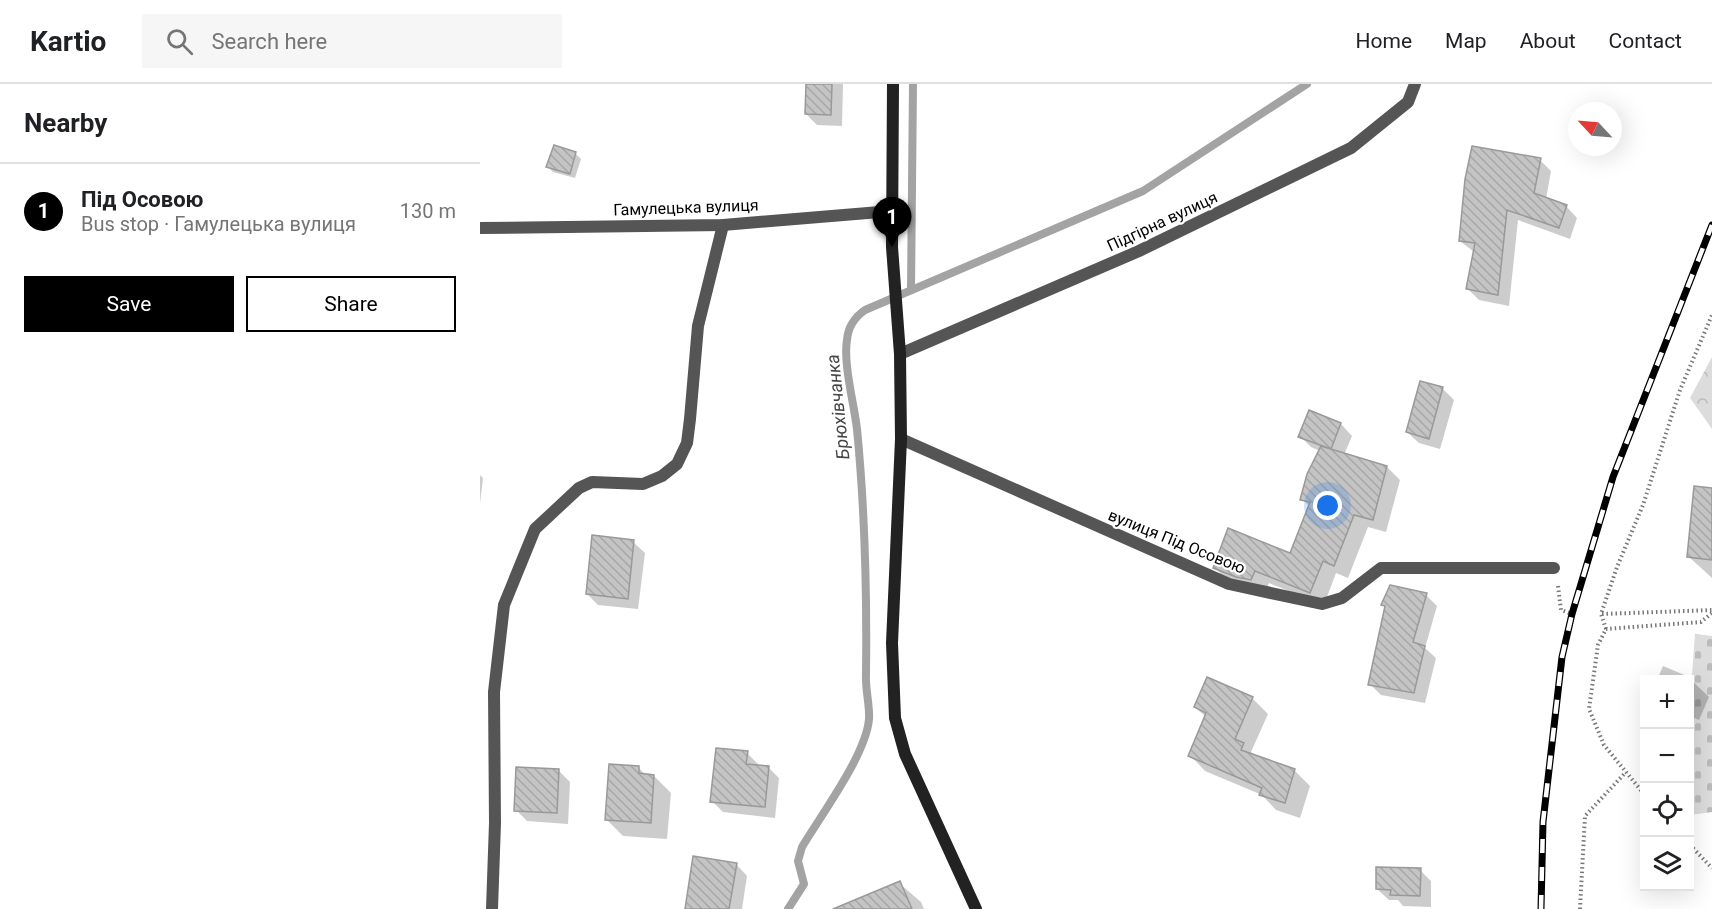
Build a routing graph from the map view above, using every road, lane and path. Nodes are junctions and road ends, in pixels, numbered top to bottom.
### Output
1 (893, 84) edge
2 (1415, 84) edge
3 (892, 211) junction
4 (723, 225) junction
5 (480, 228) edge
6 (1712, 315) edge
7 (900, 354) junction
8 (901, 439) junction
9 (1554, 568) joint
10 (1712, 612) edge
11 (1572, 614) dead end
12 (1601, 615) junction
13 (1606, 629) junction
14 (1626, 772) junction
15 (1640, 789) edge
16 (1694, 850) edge
17 (1712, 868) edge
18 (492, 909) edge
19 (976, 909) edge
20 (1580, 909) edge

1 - 3 street
2 - 7 street, Підгірна вулиця
3 - 4 street, Гамулецька вулиця
3 - 7 street
4 - 5 street, Гамулецька вулиця
4 - 18 street
6 - 12 path
7 - 8 street
8 - 9 street, вулиця Під Осовою
8 - 19 street
9 - 11 path
10 - 12 path
10 - 13 path
12 - 13 path
13 - 14 path
14 - 15 path
14 - 20 path
16 - 17 path

